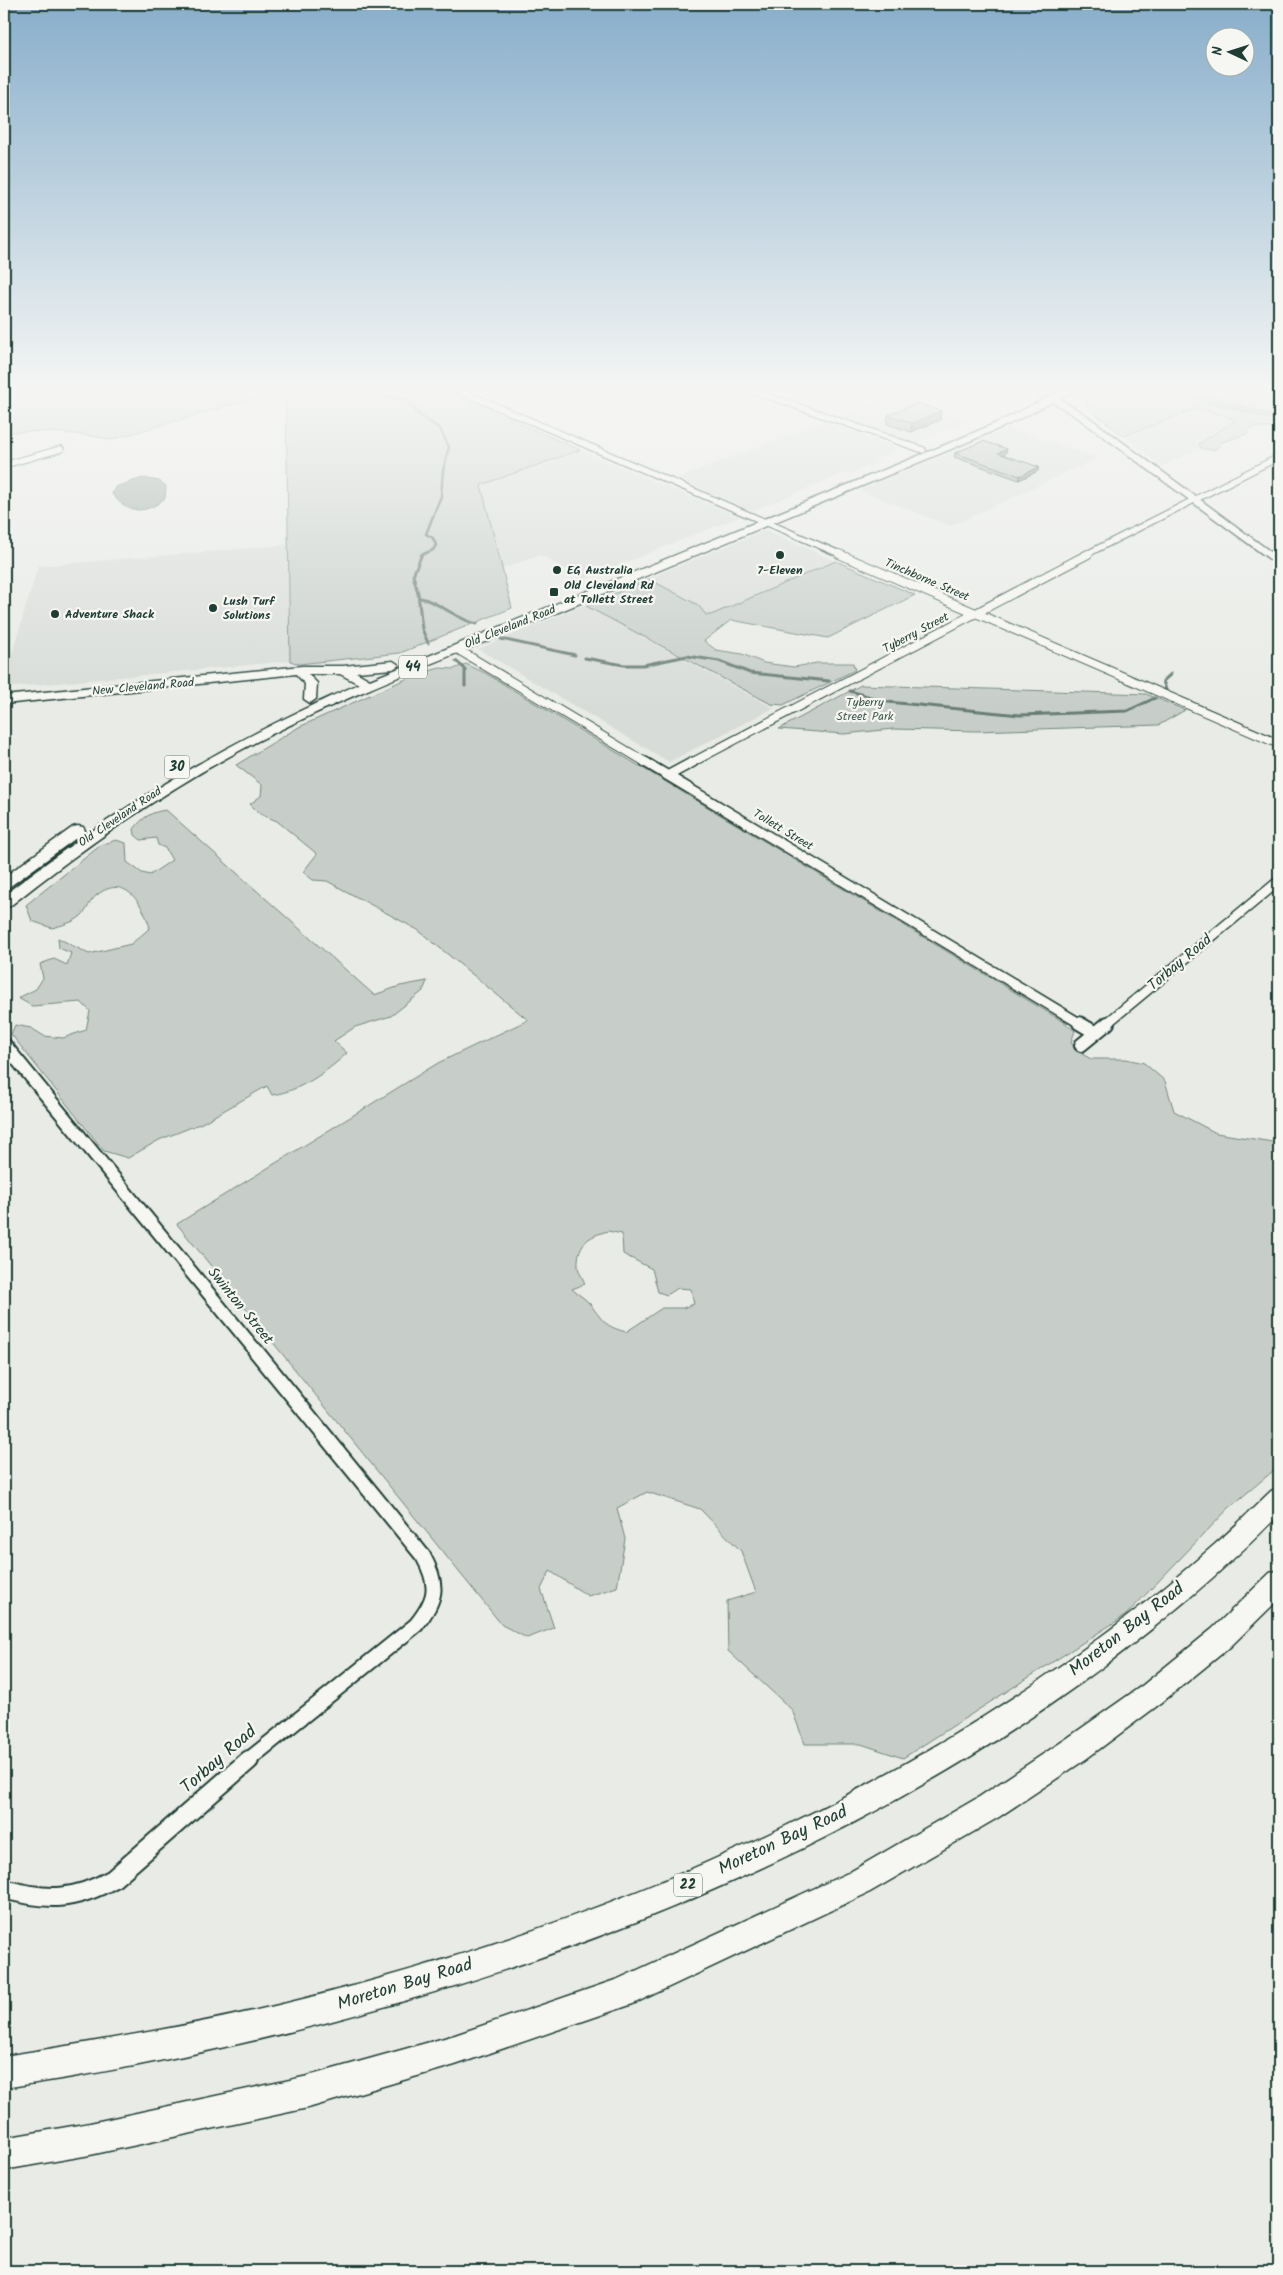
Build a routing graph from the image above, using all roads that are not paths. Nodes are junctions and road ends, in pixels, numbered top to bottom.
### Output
1 (703, 495) edge
2 (818, 495) edge
3 (822, 495) edge
4 (1186, 495) edge
5 (1202, 495) edge
6 (1192, 500) junction
7 (761, 520) junction
8 (1279, 563) edge
9 (976, 614) junction
10 (457, 649) junction
11 (393, 665) junction
12 (343, 670) junction
13 (282, 674) junction
14 (302, 674) junction
15 (361, 683) junction
16 (310, 699) junction
17 (4, 700) edge
18 (1279, 744) edge
19 (669, 775) junction
20 (1279, 882) edge
21 (4, 884) edge
22 (4, 904) edge
23 (1096, 1033) junction
24 (4, 1044) edge
25 (1081, 1045) dead end
26 (1279, 1499) edge
27 (1279, 1582) edge
28 (435, 1596) joint
29 (4, 1889) edge
30 (4, 2072) edge
31 (4, 2154) edge

1 - 7 street, Tinchborne Street
2 - 7 main road, Old Cleveland Road / 44
3 - 7 main road, Old Cleveland Road / 44
4 - 6 main road
5 - 6 street, Tyberry Street
6 - 8 main road
6 - 9 street, Tyberry Street
7 - 9 street, Tinchborne Street
7 - 10 main road, Old Cleveland Road / 44
7 - 11 main road, Old Cleveland Road / 44
9 - 18 street, Tinchborne Street
9 - 19 street, Tyberry Street
10 - 15 main road, Old Cleveland Road / 44
10 - 19 street, Tollett Street
11 - 12 main road, 44
11 - 15 main road, Old Cleveland Road
12 - 13 main road, New Cleveland Road
12 - 15 main road, New Cleveland Road
13 - 14 main road, New Cleveland Road
13 - 17 main road, New Cleveland Road
14 - 15 main road, New Cleveland Road
14 - 16 main road
15 - 16 main road, Old Cleveland Road
15 - 22 main road, Old Cleveland Road / 30
16 - 21 main road, Old Cleveland Road / 30
19 - 23 street, Tollett Street
20 - 23 street, Torbay Road
23 - 25 street, Torbay Road
24 - 28 street, Swinton Street
26 - 30 main road, Moreton Bay Road / 22
27 - 31 main road
28 - 29 street, Torbay Road

